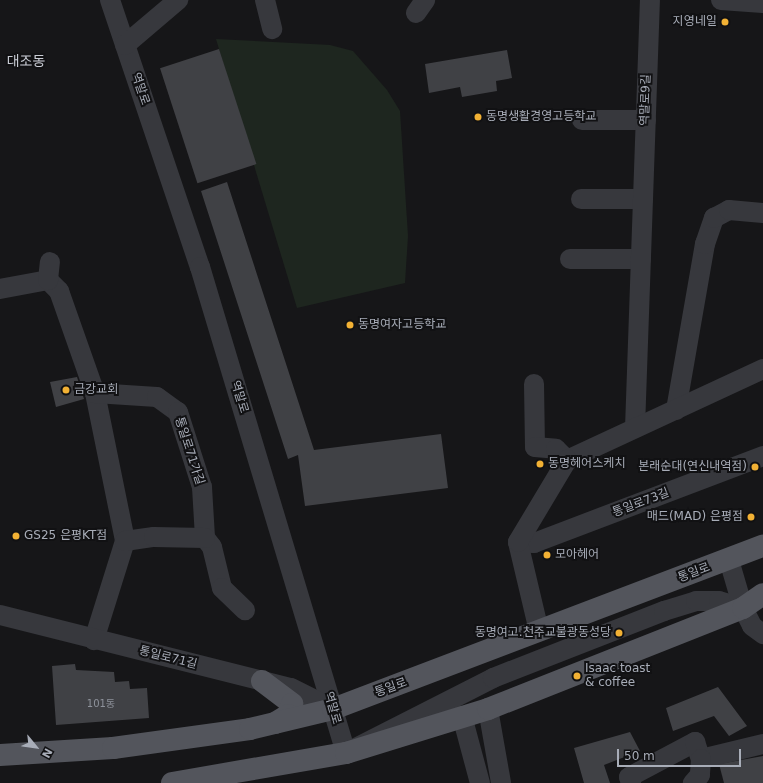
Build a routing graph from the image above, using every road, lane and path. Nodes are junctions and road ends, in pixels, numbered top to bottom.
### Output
1 (110, 0) edge
2 (178, 0) edge
3 (265, 0) edge
4 (650, 0) edge
5 (721, 0) edge
6 (763, 2) edge
7 (272, 29) dead end
8 (125, 45) junction
9 (582, 120) dead end
10 (646, 120) junction
11 (581, 199) dead end
12 (643, 199) junction
13 (763, 213) edge
14 (570, 259) dead end
15 (641, 259) junction
16 (0, 289) edge
17 (763, 369) edge
18 (534, 384) dead end
19 (95, 393) junction
20 (676, 410) junction
21 (635, 428) junction
22 (763, 456) edge
23 (567, 460) junction
24 (205, 538) junction
25 (125, 541) junction
26 (518, 542) junction
27 (763, 546) edge
28 (729, 560) junction
29 (763, 594) edge
30 (743, 608) junction
31 (245, 610) dead end
32 (0, 615) edge
33 (539, 631) junction
34 (763, 634) edge
35 (94, 640) junction
36 (262, 681) junction
37 (333, 709) junction
38 (488, 709) junction
39 (462, 716) junction
40 (275, 723) junction
41 (763, 744) edge
42 (346, 752) junction
43 (0, 755) edge
44 (701, 759) junction
45 (220, 779) edge
46 (172, 783) edge
47 (480, 783) edge
48 (501, 783) edge
49 (631, 783) edge
50 (693, 783) edge

1 - 8 street, 역말로
2 - 8 street
3 - 7 street
4 - 10 street, 역말로9길
5 - 6 street
8 - 37 street, 역말로
9 - 10 street
10 - 12 street, 역말로9길
11 - 12 street
12 - 15 street, 역말로9길
13 - 20 street
14 - 15 street
15 - 21 street, 역말로9길
16 - 19 street
17 - 20 street
18 - 23 street
19 - 24 street, 통일로71가길
19 - 25 street
20 - 21 street
21 - 23 street
22 - 26 street, 통일로73길
23 - 26 street
24 - 25 street
24 - 31 street, 통일로71가길
25 - 35 street
26 - 33 street
27 - 28 main road, 통일로
28 - 30 street
28 - 33 main road, 통일로
29 - 30 main road
30 - 34 street
30 - 38 main road
30 - 42 street
32 - 35 street, 통일로71길
33 - 37 main road, 통일로
35 - 36 street, 통일로71길
36 - 37 street, 통일로71길
36 - 40 main road
37 - 40 main road, 통일로
37 - 42 street, 역말로
38 - 39 main road
38 - 48 street
39 - 42 main road
39 - 47 street
40 - 43 main road, 통일로
41 - 44 street
42 - 45 main road
44 - 49 street
44 - 50 street
45 - 46 main road

